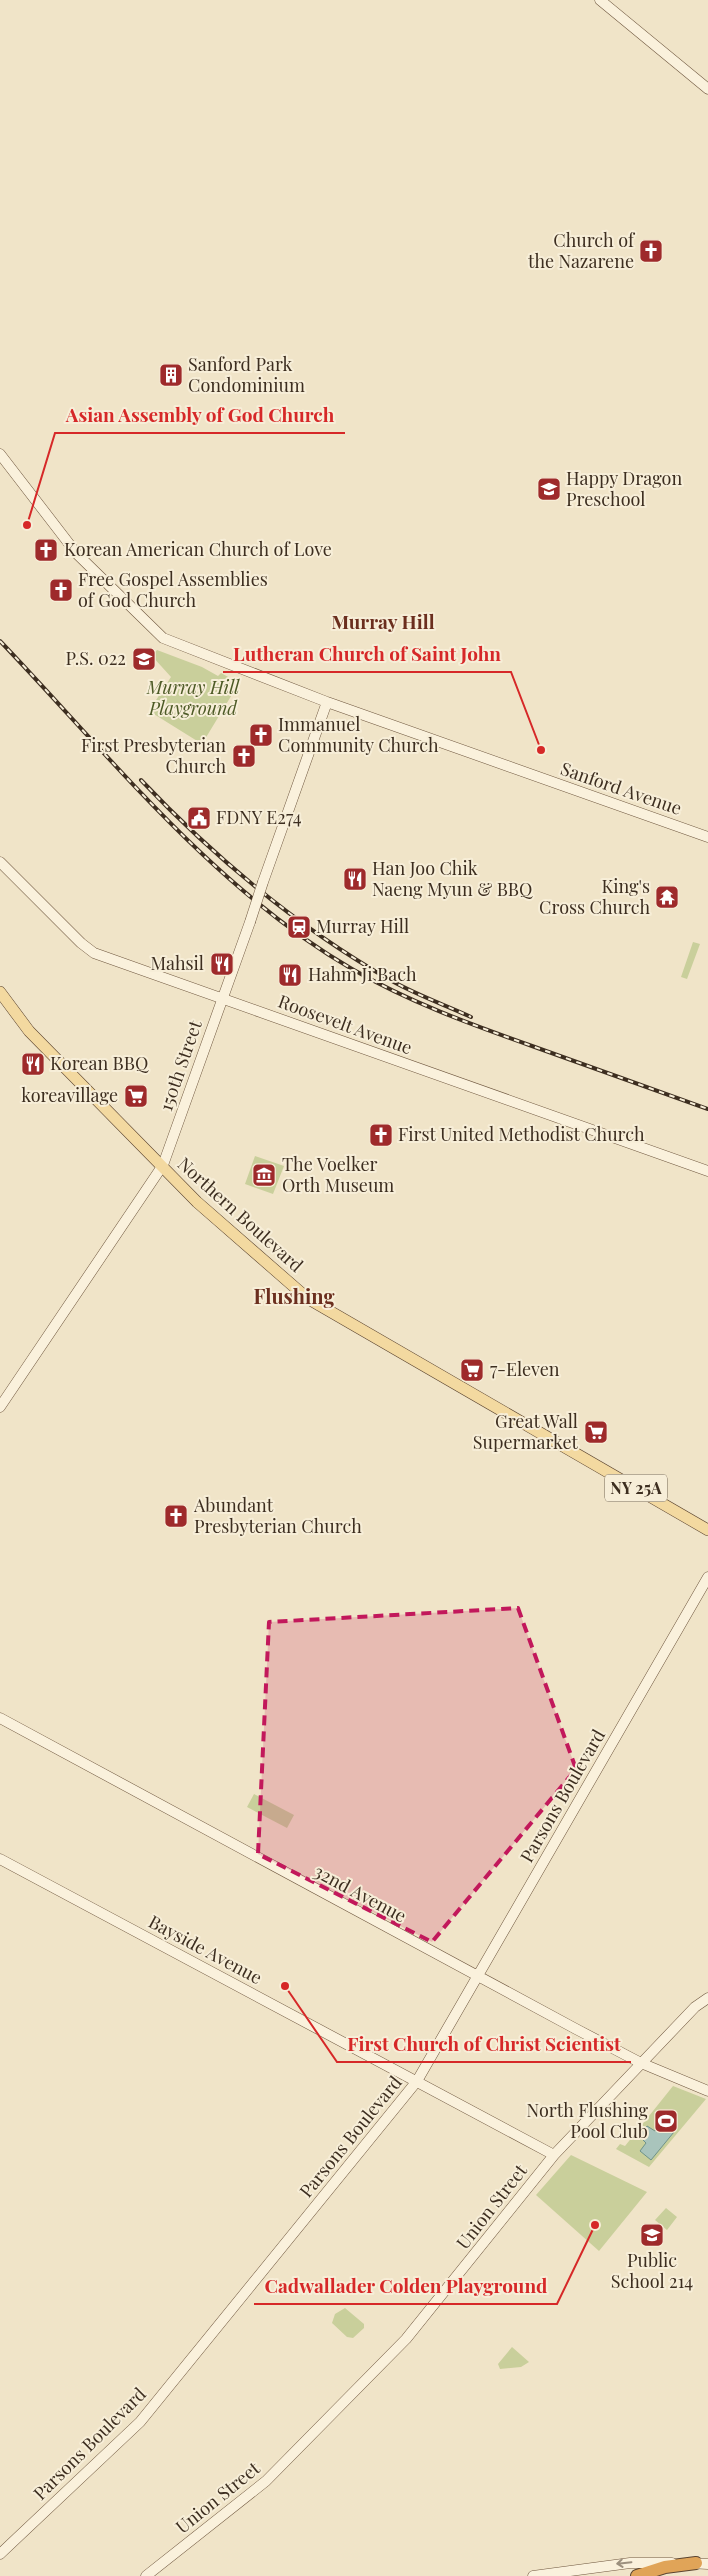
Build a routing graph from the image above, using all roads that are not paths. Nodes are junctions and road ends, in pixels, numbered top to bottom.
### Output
1 (600, 0) edge
2 (708, 89) edge
3 (0, 454) edge
4 (327, 702) junction
5 (708, 837) edge
6 (0, 862) edge
7 (0, 992) edge
8 (222, 999) junction
9 (162, 1167) junction
10 (708, 1171) edge
11 (0, 1407) edge
12 (708, 1530) edge
13 (708, 1577) edge
14 (0, 1718) edge
15 (0, 1859) edge
16 (478, 1976) junction
17 (708, 1998) edge
18 (641, 2063) junction
19 (417, 2081) junction
20 (708, 2091) edge
21 (554, 2155) junction
22 (0, 2554) edge
23 (702, 2563) edge
24 (146, 2576) edge
25 (533, 2576) edge
26 (637, 2576) edge

1 - 2 street
3 - 4 street, Sanford Avenue
4 - 5 street, Sanford Avenue
4 - 8 street, 150th Street, bridge
6 - 8 street, Roosevelt Avenue
7 - 9 main road, Northern Boulevard / NY 25A
8 - 9 street, 150th Street
8 - 10 street, Roosevelt Avenue
9 - 11 street, 150th Street
9 - 12 main road, Northern Boulevard / NY 25A
13 - 16 street, Parsons Boulevard
14 - 16 street, 32nd Avenue
15 - 19 street, Bayside Avenue
16 - 18 street, 32nd Avenue
16 - 19 street, Parsons Boulevard
17 - 18 street, Union Street
18 - 20 street, 32nd Avenue
18 - 21 street, Union Street
19 - 21 street, Bayside Avenue
19 - 22 street, Parsons Boulevard
21 - 24 street, Union Street
23 -> 25 street
23 - 26 highway

